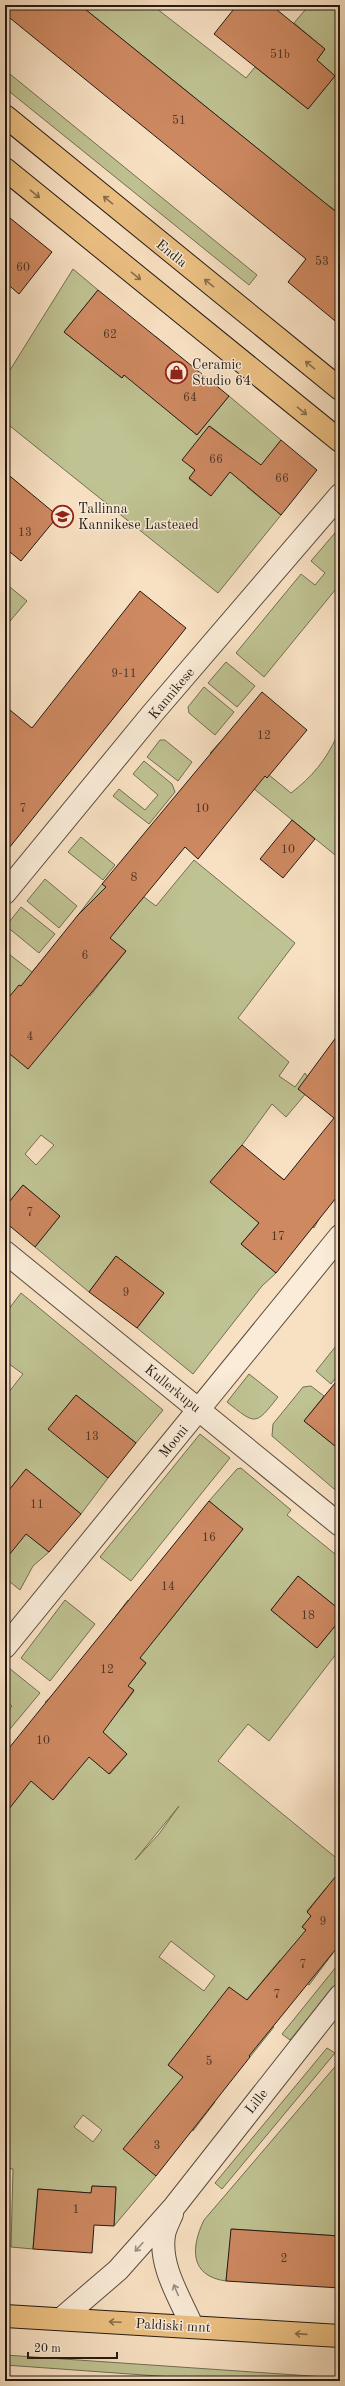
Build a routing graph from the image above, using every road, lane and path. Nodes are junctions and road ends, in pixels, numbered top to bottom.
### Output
1 (5, 116) edge
2 (5, 169) edge
3 (340, 389) edge
4 (340, 441) edge
5 (338, 498) edge
6 (5, 893) edge
7 (340, 1236) edge
8 (5, 1252) edge
9 (199, 1409) junction
10 (340, 1525) edge
11 (5, 1647) edge
12 (340, 1996) edge
13 (174, 2207) junction
14 (5, 2316) edge
15 (61, 2319) junction
16 (192, 2326) junction
17 (340, 2336) edge

3 -> 1 main road, Endla
2 -> 4 main road
5 - 6 street, Kannikese
7 - 9 street, Mooni
8 - 9 street, Kullerkupu
9 - 10 street, Kullerkupu
9 - 11 street, Mooni
12 - 13 street, Lille
13 -> 15 street, Lille
16 -> 13 street, Lille
14 - 15 main road, Paldiski mnt
16 -> 15 main road, Paldiski mnt
17 -> 16 main road, Paldiski mnt

